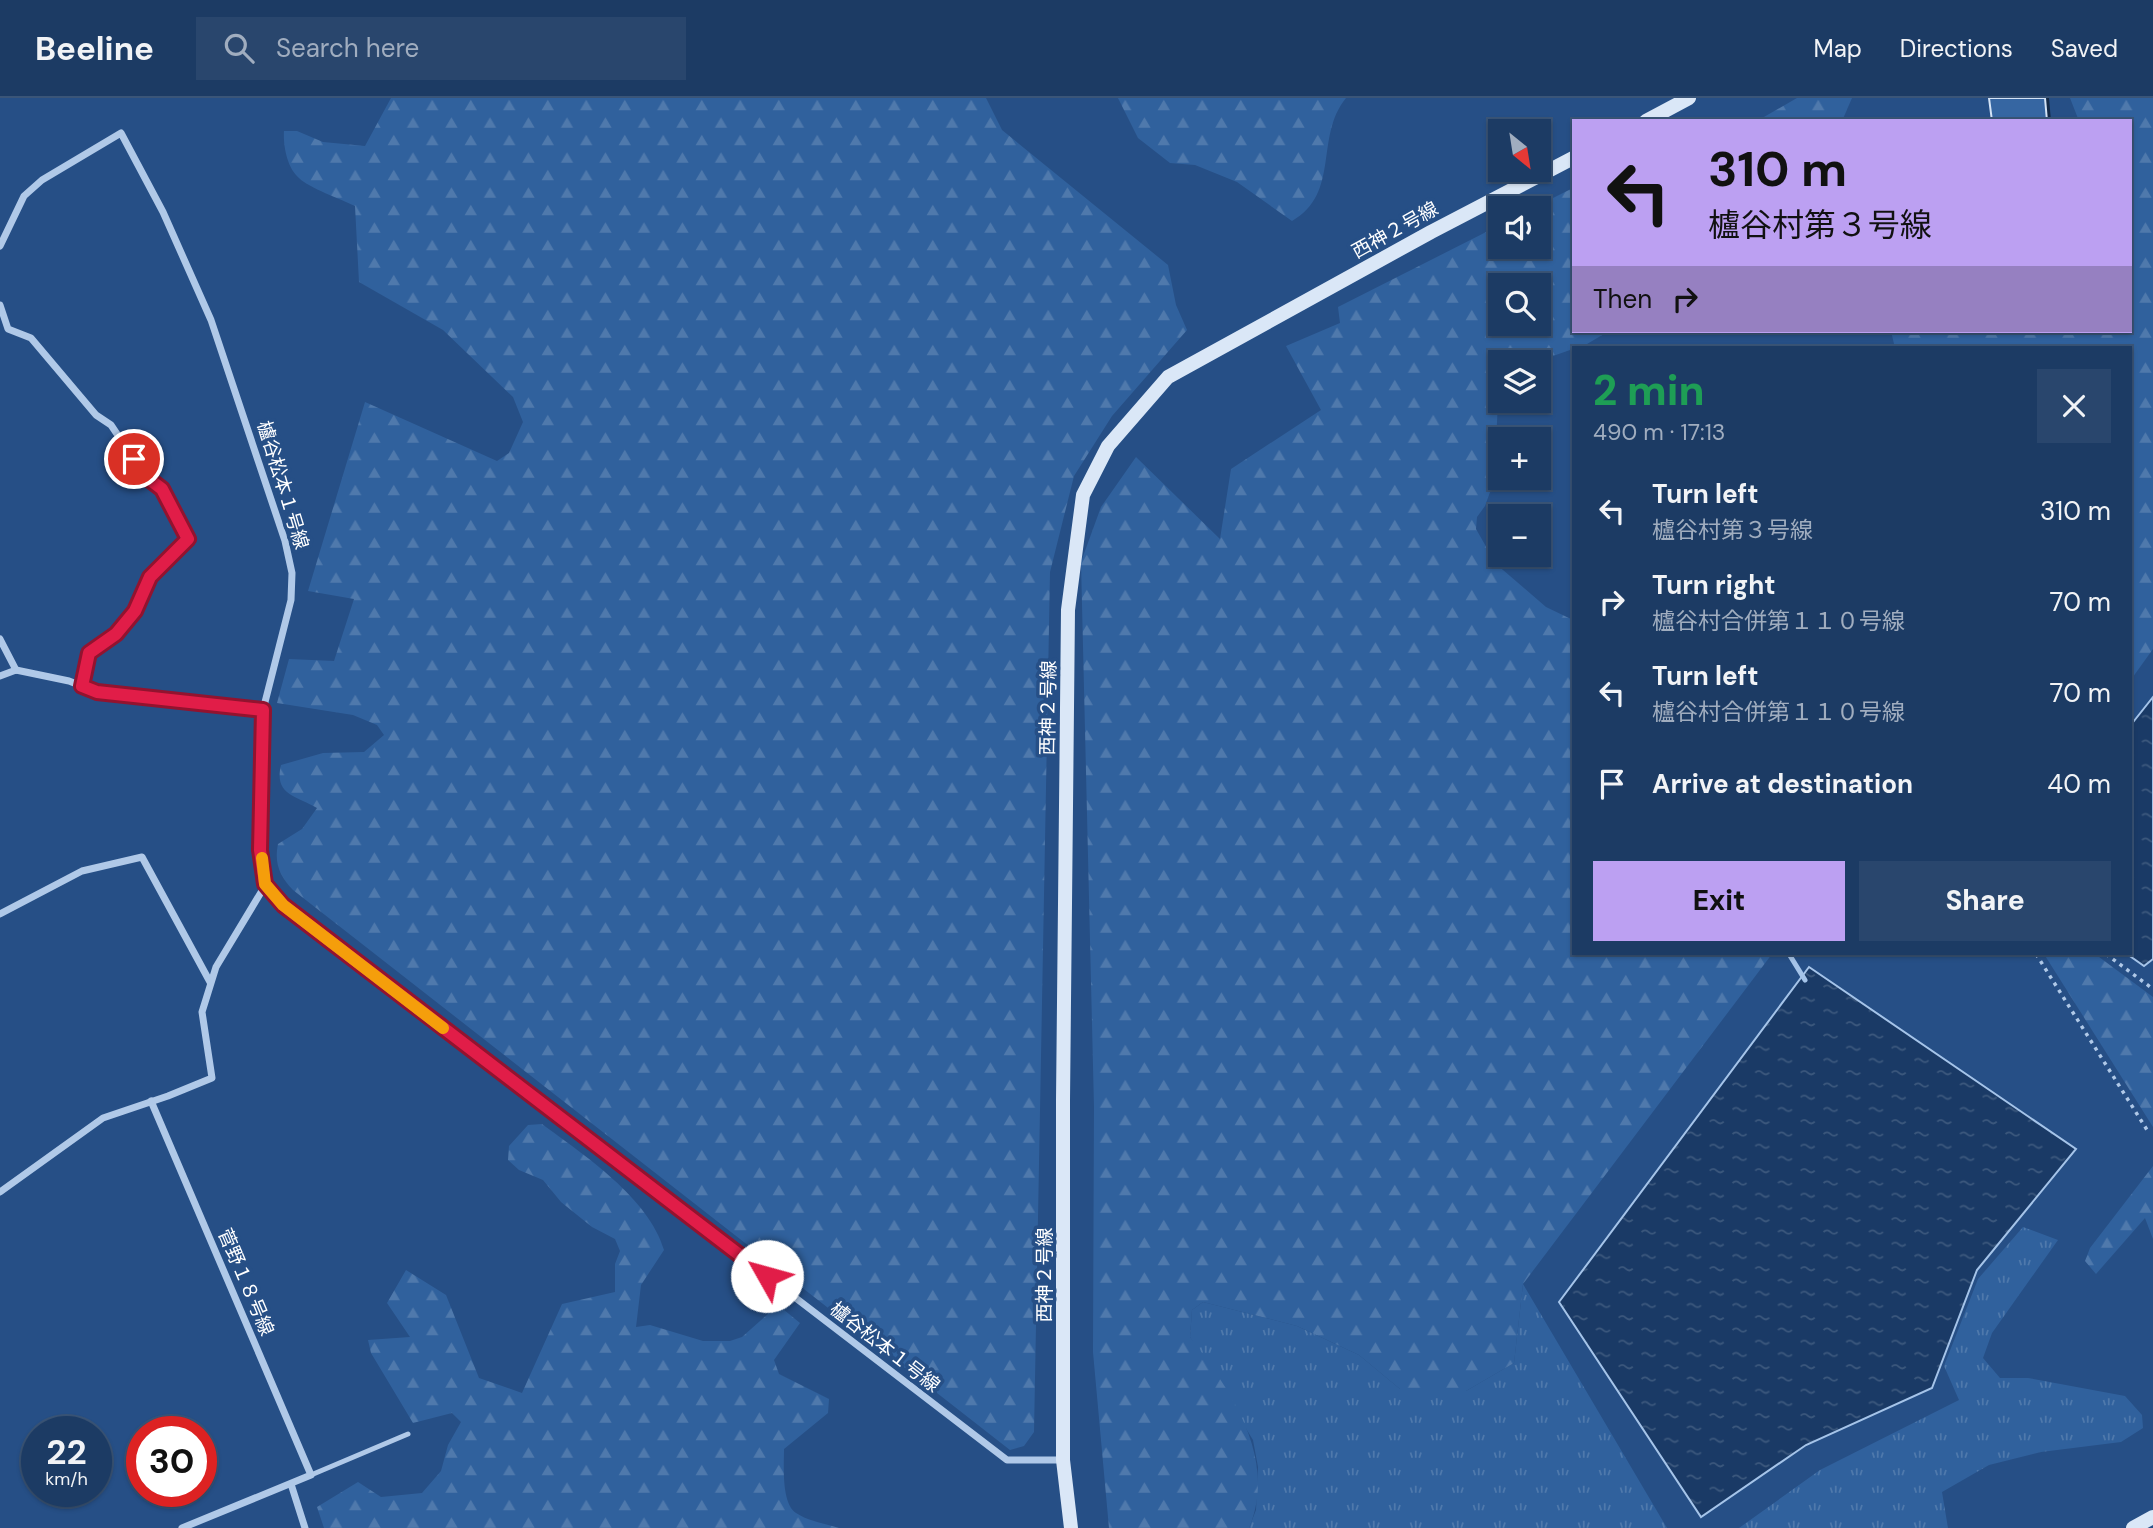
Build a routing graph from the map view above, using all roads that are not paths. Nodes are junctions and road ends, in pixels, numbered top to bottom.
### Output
1 (1689, 98) edge
2 (1650, 119) edge
3 (1572, 159) edge
4 (0, 246) edge
5 (0, 305) edge
6 (0, 639) edge
7 (16, 670) junction
8 (0, 676) edge
9 (82, 686) junction
10 (263, 710) junction
11 (265, 884) junction
12 (0, 914) edge
13 (210, 982) junction
14 (151, 1101) junction
15 (0, 1192) edge
16 (408, 1434) dead end
17 (1063, 1460) junction
18 (312, 1475) junction
19 (292, 1484) junction
20 (2153, 1517) edge
21 (183, 1528) edge
22 (305, 1528) edge
23 (1072, 1528) edge
24 (2133, 1528) edge

1 - 2 street
3 - 17 street, 西神２号線
4 - 10 street, 櫨谷松本１号線
5 - 9 street
6 - 7 street
7 - 8 street
7 - 9 street
9 - 10 street
10 - 11 street, 櫨谷松本１号線
11 - 13 street
11 - 17 street, 櫨谷松本１号線
12 - 13 street
13 - 14 street
14 - 15 street
14 - 18 street, 菅野１８号線
16 - 18 lane
17 - 23 street, 西神２号線
18 - 19 street
19 - 21 street
19 - 22 street
20 - 24 street

